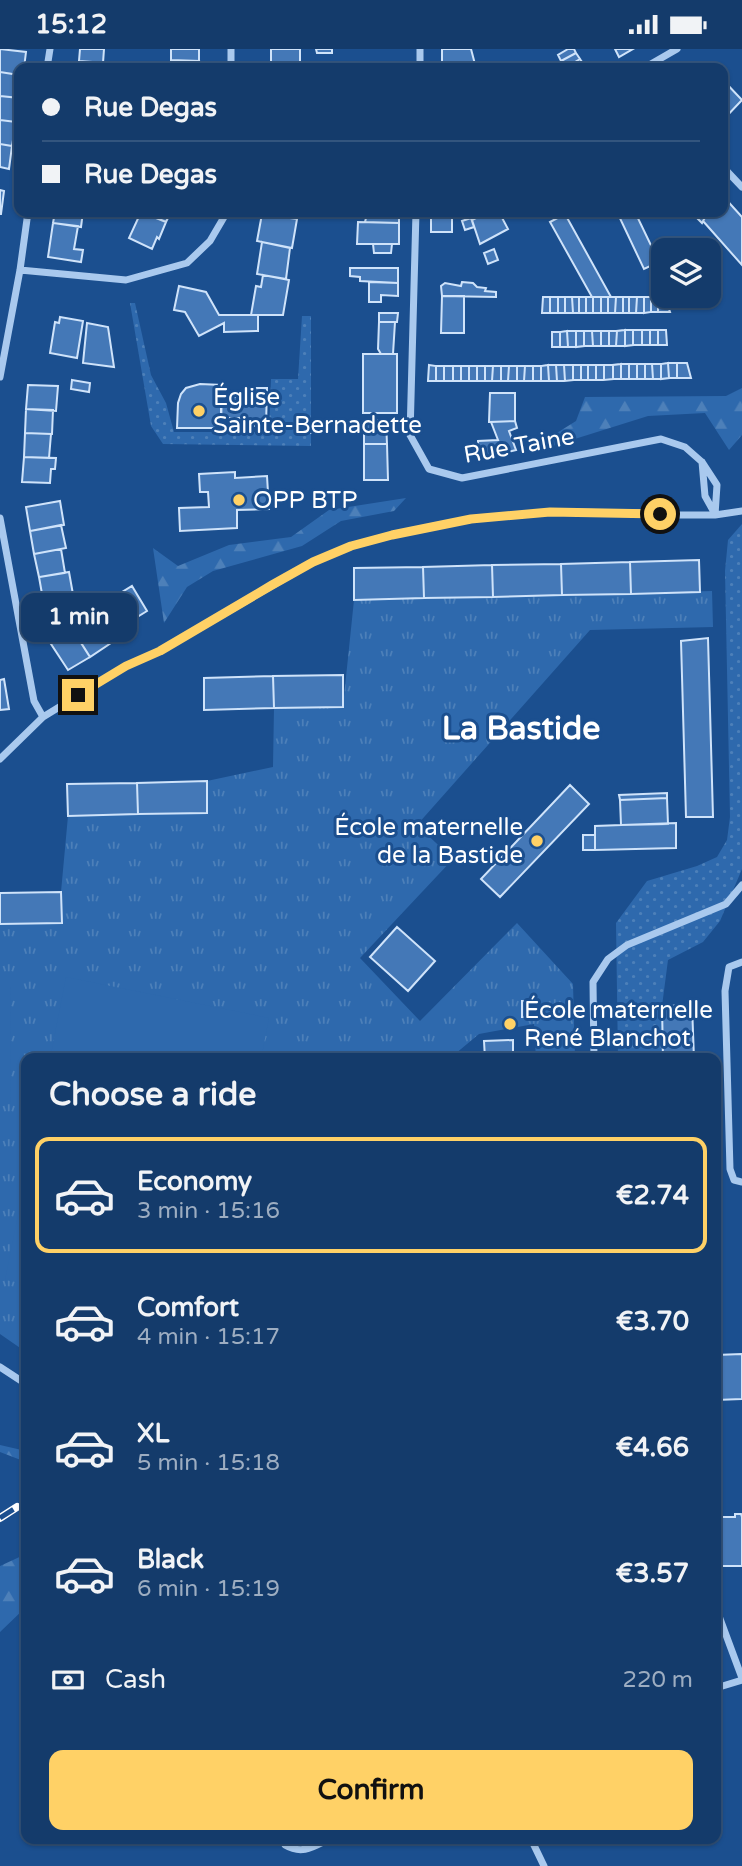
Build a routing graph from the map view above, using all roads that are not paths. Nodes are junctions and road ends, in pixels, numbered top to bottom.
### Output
1 (677, 49) edge
2 (653, 63) edge
3 (728, 172) edge
4 (742, 187) edge
5 (27, 217) edge
6 (224, 217) edge
7 (416, 217) edge
8 (20, 270) junction
9 (0, 377) edge
10 (702, 461) junction
11 (742, 511) edge
12 (715, 515) junction
13 (0, 519) edge
14 (43, 717) junction
15 (0, 759) edge
16 (742, 885) edge
17 (742, 962) edge
18 (594, 1053) edge
19 (742, 1182) edge
20 (0, 1367) edge
21 (21, 1381) edge
22 (721, 1622) edge
23 (742, 1679) edge
24 (721, 1686) edge
25 (284, 1844) edge
26 (319, 1844) edge
27 (533, 1844) edge
28 (544, 1866) edge

1 - 2 street
3 - 4 street
5 - 8 street
6 - 8 street
7 - 10 street, Rue Taine
8 - 9 street
10 - 12 street
10 - 12 street
11 - 12 street
12 - 14 street
13 - 14 street
14 - 15 street
16 - 18 street
17 - 19 street
20 - 21 street
22 - 23 street
23 - 24 street
25 - 26 street
27 - 28 street

